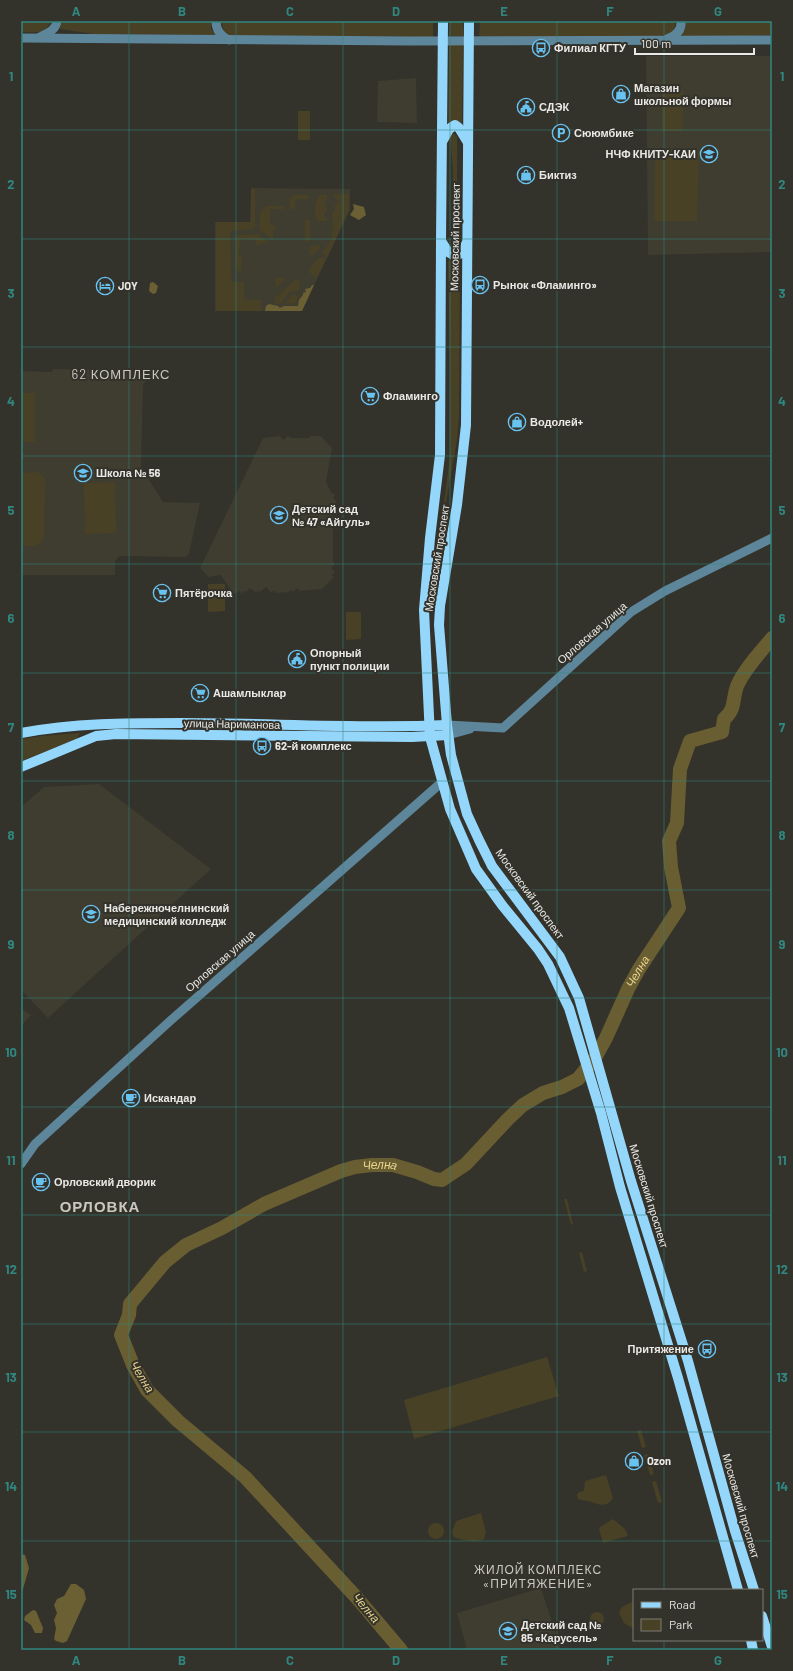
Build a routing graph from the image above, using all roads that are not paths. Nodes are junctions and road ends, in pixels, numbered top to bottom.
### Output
1 (57, 21) edge
2 (216, 21) edge
3 (443, 21) edge
4 (469, 21) edge
5 (681, 21) edge
6 (21, 38) edge
7 (37, 39) junction
8 (230, 40) junction
9 (469, 40) junction
10 (664, 40) junction
11 (772, 40) edge
12 (443, 41) junction
13 (442, 143) junction
14 (468, 143) junction
15 (468, 232) junction
16 (440, 240) junction
17 (772, 538) edge
18 (447, 725) junction
19 (430, 726) junction
20 (475, 727) junction
21 (21, 733) edge
22 (448, 735) junction
23 (430, 737) junction
24 (21, 767) edge
25 (442, 782) junction
26 (21, 1164) edge
27 (738, 1589) edge
28 (754, 1589) edge
29 (763, 1619) edge
30 (772, 1647) edge

1 - 7 street
2 - 8 street
3 - 12 main road, Московский проспект
4 - 9 main road, Московский проспект
5 - 10 street
6 - 7 street
7 - 8 street
8 - 12 street
9 - 10 street
9 - 12 street
9 - 14 main road, Московский проспект
10 - 11 street
12 - 13 main road, Московский проспект
13 - 14 main road
13 - 16 main road, Московский проспект
14 - 15 main road, Московский проспект
15 - 16 main road
15 - 18 main road, Московский проспект
16 - 19 main road, Московский проспект
17 - 20 street, Орловская улица
18 - 19 main road, улица Нариманова
18 - 20 street
18 - 22 main road, Московский проспект
19 - 21 main road, улица Нариманова
19 - 23 main road, Московский проспект
20 - 22 street
22 - 23 main road, улица Нариманова
22 - 28 main road, Московский проспект
23 - 24 main road, улица Нариманова
23 - 25 main road, Московский проспект
25 - 26 street, Орловская улица
25 - 27 main road, Московский проспект
29 - 30 main road

